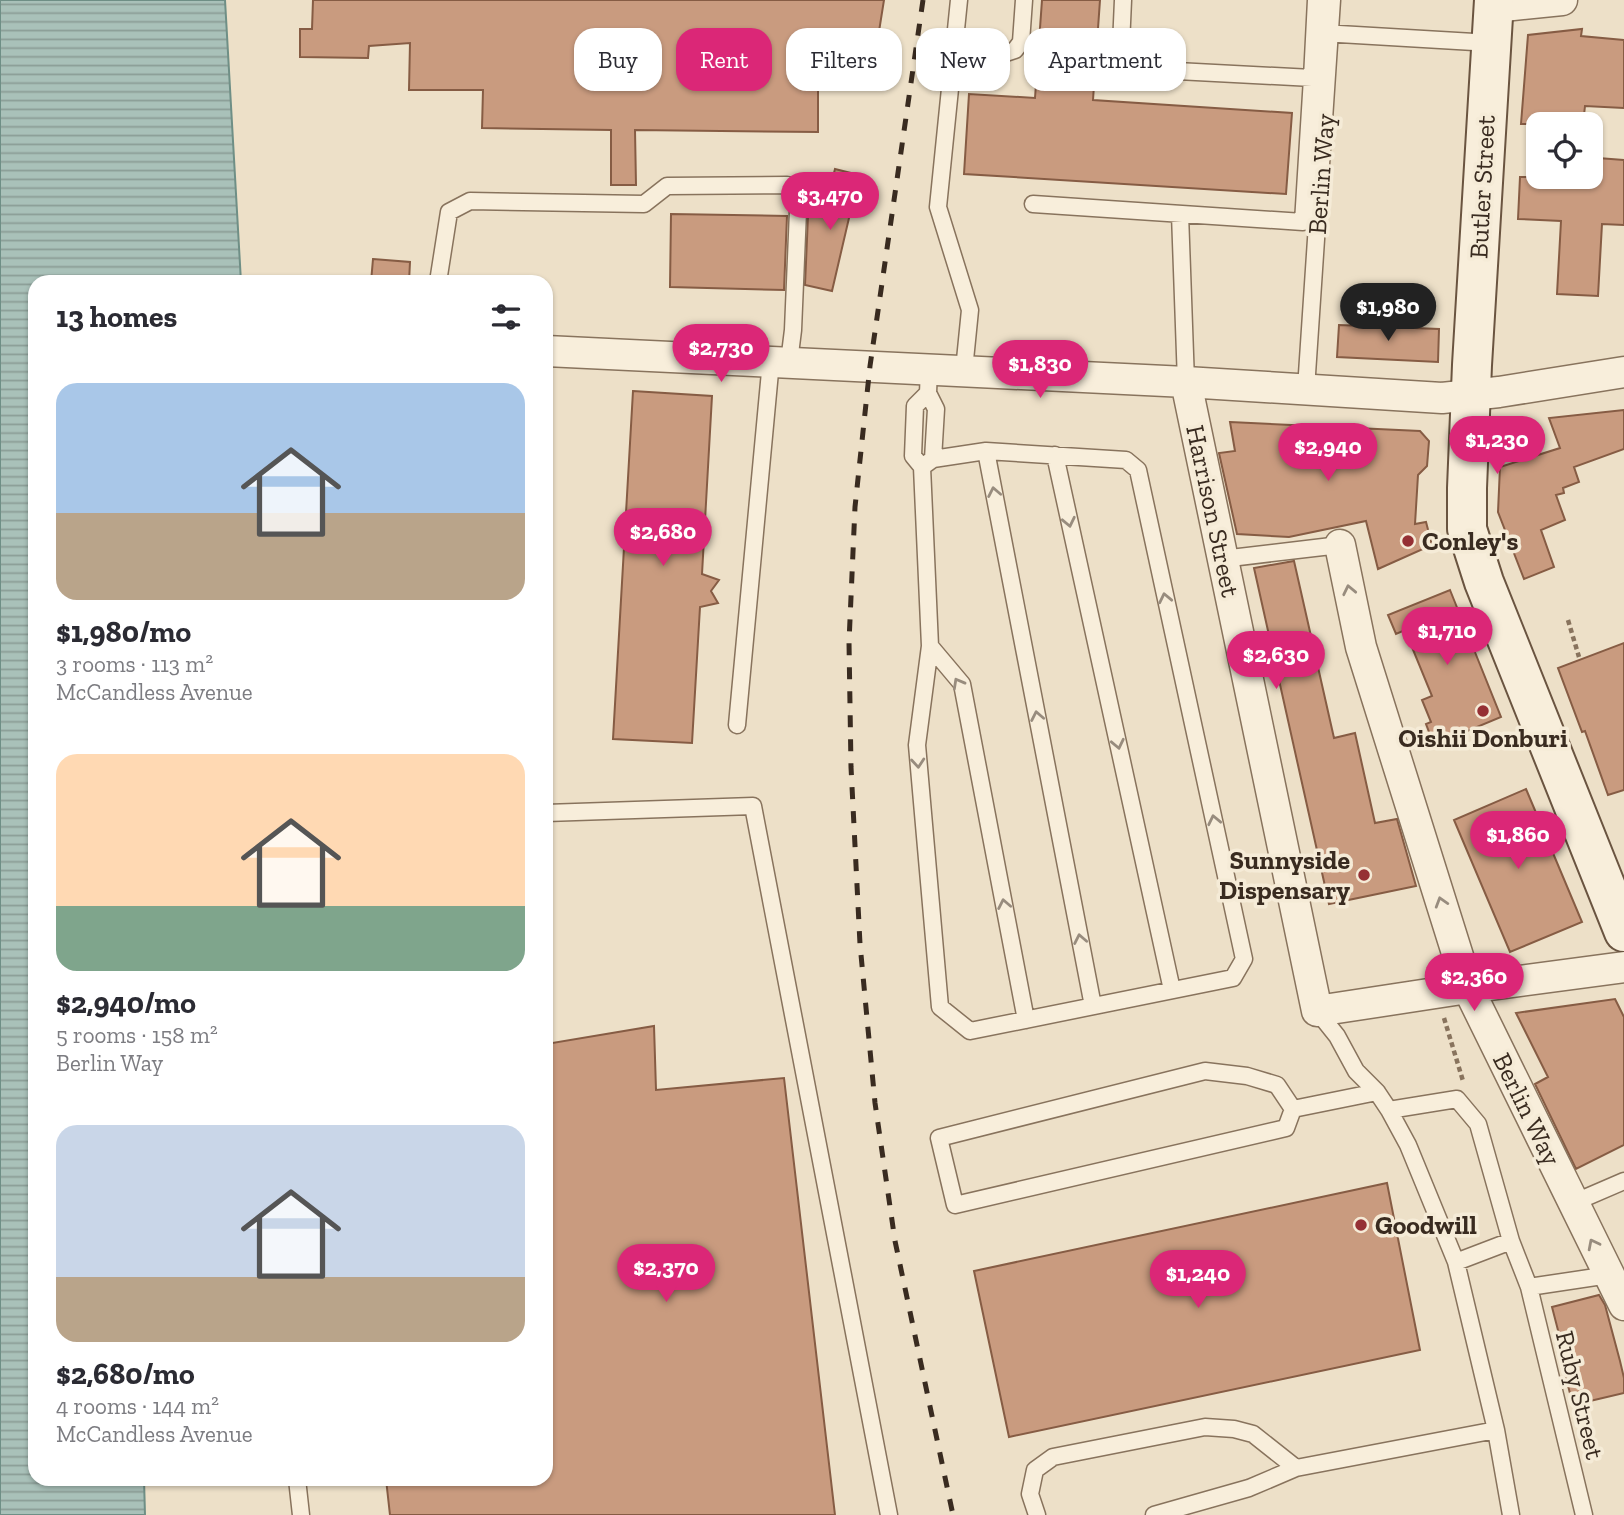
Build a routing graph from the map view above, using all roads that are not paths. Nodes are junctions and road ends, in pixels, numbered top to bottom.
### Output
1 (958, 0) edge
2 (1024, 0) edge
3 (1123, 0) edge
4 (1316, 0) edge
5 (1332, 0) edge
6 (1562, 0) edge
7 (1493, 16) edge
8 (956, 28) edge
9 (1323, 33) junction
10 (1010, 52) edge
11 (1312, 78) junction
12 (950, 91) edge
13 (1033, 204) dead end
14 (1180, 214) junction
15 (439, 275) edge
16 (553, 351) edge
17 (780, 362) junction
18 (964, 370) junction
19 (1624, 372) edge
20 (929, 381) junction
21 (1186, 382) junction
22 (1306, 389) junction
23 (1470, 395) junction
24 (986, 451) junction
25 (1055, 456) junction
26 (927, 463) junction
27 (1340, 545) joint
28 (1223, 559) junction
29 (929, 646) junction
30 (737, 725) dead end
31 (553, 813) edge
32 (1624, 932) edge
33 (1624, 967) edge
34 (1468, 988) junction
35 (1172, 990) junction
36 (1093, 1006) junction
37 (1317, 1011) junction
38 (1026, 1020) junction
39 (1377, 1092) junction
40 (1293, 1109) junction
41 (1389, 1110) junction
42 (1624, 1181) edge
43 (1573, 1203) junction
44 (1511, 1241) junction
45 (1456, 1262) junction
46 (1609, 1275) junction
47 (1529, 1287) junction
48 (1624, 1305) edge
49 (1496, 1430) junction
50 (1296, 1468) junction
51 (298, 1486) edge
52 (301, 1515) edge
53 (890, 1515) edge
54 (1037, 1515) edge
55 (1154, 1515) edge
56 (1511, 1515) edge
57 (1584, 1515) edge

1 - 8 lane
2 - 10 lane
3 - 11 lane
4 - 9 lane
5 - 9 lane, Berlin Way
6 - 7 street
7 - 9 lane
7 - 23 main road, Butler Street
9 - 11 lane
9 - 22 lane, Berlin Way
11 - 14 lane
12 - 18 lane
13 - 14 lane
14 - 21 lane
15 - 17 lane
16 - 17 street
17 - 20 street
17 - 30 lane
18 - 20 street
18 - 21 street
19 - 23 street
20 - 26 lane
21 - 22 street
21 - 28 street, Harrison Street
22 - 23 street
23 - 32 main road, Butler Street
24 - 25 lane
24 - 26 lane
36 -> 24 lane
25 -> 35 lane
35 -> 25 lane
26 - 29 lane
27 - 28 lane
34 -> 27 street, Berlin Way
28 - 37 street, Harrison Street
38 -> 29 lane
29 -> 38 lane
31 - 53 lane
33 - 34 street
34 - 37 street
34 - 43 street, Berlin Way
35 - 36 lane
36 - 38 lane
37 - 39 lane
39 - 40 lane
39 - 41 lane
40 - 40 lane
41 - 44 lane, Ruby Street
41 - 45 lane
42 - 43 lane
46 -> 43 street, Berlin Way
44 - 45 lane
44 - 47 lane, Ruby Street
45 - 49 lane
46 - 47 lane
46 - 48 street, Berlin Way
47 - 57 lane, Ruby Street
49 - 50 lane
49 - 56 lane
50 - 54 lane
50 - 55 lane
51 - 52 lane

